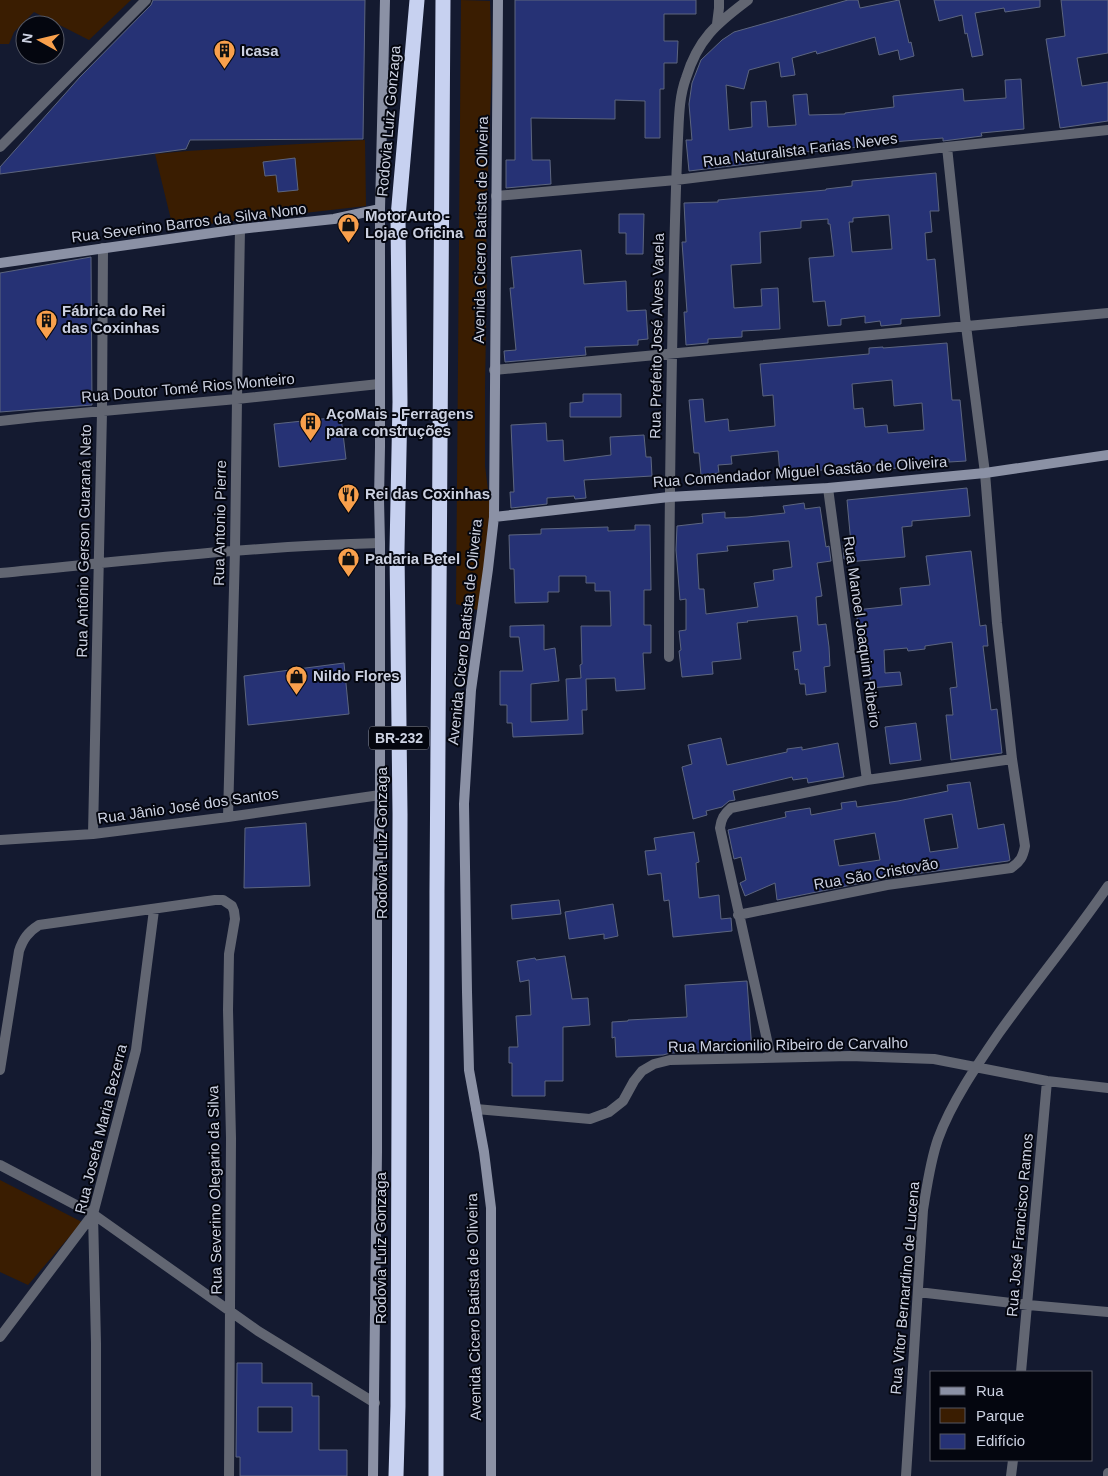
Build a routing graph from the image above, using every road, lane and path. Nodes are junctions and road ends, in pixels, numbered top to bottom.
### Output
1 (146, 0) edge
2 (385, 0) edge
3 (417, 0) edge
4 (442, 0) edge
5 (498, 0) edge
6 (718, 0) edge
7 (748, 0) edge
8 (716, 24) junction
9 (1108, 130) edge
10 (0, 147) edge
11 (947, 147) junction
12 (676, 180) junction
13 (496, 196) junction
14 (380, 209) junction
15 (240, 229) junction
16 (103, 248) junction
17 (0, 263) edge
18 (1108, 313) edge
19 (966, 326) junction
20 (672, 354) junction
21 (494, 370) junction
22 (379, 384) junction
23 (236, 399) junction
24 (102, 412) junction
25 (0, 421) edge
26 (1108, 455) edge
27 (985, 473) junction
28 (828, 488) junction
29 (669, 496) junction
30 (494, 517) junction
31 (380, 543) junction
32 (235, 550) junction
33 (98, 564) junction
34 (0, 573) edge
35 (669, 657) dead end
36 (1012, 759) junction
37 (867, 780) junction
38 (380, 795) junction
39 (228, 817) junction
40 (93, 834) junction
41 (0, 840) edge
42 (1108, 886) edge
43 (154, 910) junction
44 (738, 915) junction
45 (771, 1058) junction
46 (975, 1066) junction
47 (0, 1070) edge
48 (1047, 1081) junction
49 (1108, 1088) edge
50 (476, 1109) junction
51 (0, 1165) edge
52 (93, 1214) junction
53 (918, 1292) junction
54 (1028, 1305) junction
55 (231, 1310) junction
56 (1108, 1312) edge
57 (0, 1337) edge
58 (1021, 1371) edge
59 (374, 1403) junction
60 (1013, 1461) edge
61 (96, 1476) edge
62 (229, 1476) edge
63 (373, 1476) edge
64 (396, 1476) edge
65 (436, 1476) edge
66 (491, 1476) edge
67 (906, 1476) edge
68 (1011, 1476) edge

1 - 10 street
2 - 14 main road
3 - 64 highway, Rodovia Luiz Gonzaga / BR-232
4 - 65 highway, BR-232
5 - 13 main road, Avenida Cicero Batista de Oliveira
6 - 8 street
7 - 8 street, Rua Prefeito José Alves Varela
8 - 12 street, Rua Prefeito José Alves Varela
9 - 11 street, Rua Naturalista Farias Neves
11 - 12 street, Rua Naturalista Farias Neves
11 - 19 street
12 - 13 street, Rua Naturalista Farias Neves
12 - 20 street, Rua Prefeito José Alves Varela
13 - 21 main road, Avenida Cicero Batista de Oliveira
14 - 15 main road, Rua Severino Barros da Silva Nono
14 - 22 main road
15 - 16 main road, Rua Severino Barros da Silva Nono
15 - 23 street, Rua Antonio Pierre
16 - 17 main road, Rua Severino Barros da Silva Nono
16 - 24 street, Rua Antônio Gerson Guaraná Neto
18 - 19 street
19 - 20 street
19 - 27 street
20 - 21 street
20 - 29 street, Rua Prefeito José Alves Varela
21 - 30 main road, Avenida Cicero Batista de Oliveira
22 - 23 street, Rua Doutor Tomé Rios Monteiro
22 - 31 main road
23 - 24 street, Rua Doutor Tomé Rios Monteiro
23 - 32 street, Rua Antonio Pierre
24 - 25 street, Rua Doutor Tomé Rios Monteiro
24 - 33 street, Rua Antônio Gerson Guaraná Neto
26 - 27 main road, Rua Comendador Miguel Gastão de Oliveira
27 - 28 main road, Rua Comendador Miguel Gastão de Oliveira
27 - 36 street
28 - 29 main road, Rua Comendador Miguel Gastão de Oliveira
28 - 37 street, Rua Manoel Joaquim Ribeiro
29 - 30 main road, Rua Comendador Miguel Gastão de Oliveira
29 - 35 street, Rua Prefeito José Alves Varela
30 - 50 main road, Avenida Cicero Batista de Oliveira
31 - 32 street
31 - 38 main road
32 - 33 street
32 - 39 street, Rua Antonio Pierre
33 - 34 street
33 - 40 street, Rua Antônio Gerson Guaraná Neto
36 - 37 street
36 - 44 street, Rua São Cristovão
37 - 44 street
38 - 39 street, Rua Jânio José dos Santos
38 - 59 main road
39 - 40 street, Rua Jânio José dos Santos
40 - 41 street, Rua Jânio José dos Santos
42 - 46 street, Rua Vitor Bernardino de Lucena
43 - 47 street
43 - 52 street, Rua Josefa Maria Bezerra
43 - 55 street, Rua Severino Olegario da Silva
44 - 45 street
45 - 46 street, Rua Marcionilio Ribeiro de Carvalho
45 - 50 street, Rua Marcionilio Ribeiro de Carvalho
46 - 48 street, Rua Marcionilio Ribeiro de Carvalho
46 - 53 street, Rua Vitor Bernardino de Lucena
48 - 49 street, Rua Marcionilio Ribeiro de Carvalho
48 - 54 street, Rua José Francisco Ramos
50 - 66 main road, Avenida Cicero Batista de Oliveira
51 - 52 street
52 - 55 street
52 - 57 street
52 - 61 street, Rua Josefa Maria Bezerra
53 - 54 street
53 - 67 street, Rua Vitor Bernardino de Lucena
54 - 56 street
54 - 58 street, Rua José Francisco Ramos
55 - 59 street
55 - 62 street, Rua Severino Olegario da Silva
59 - 63 main road
60 - 68 street

